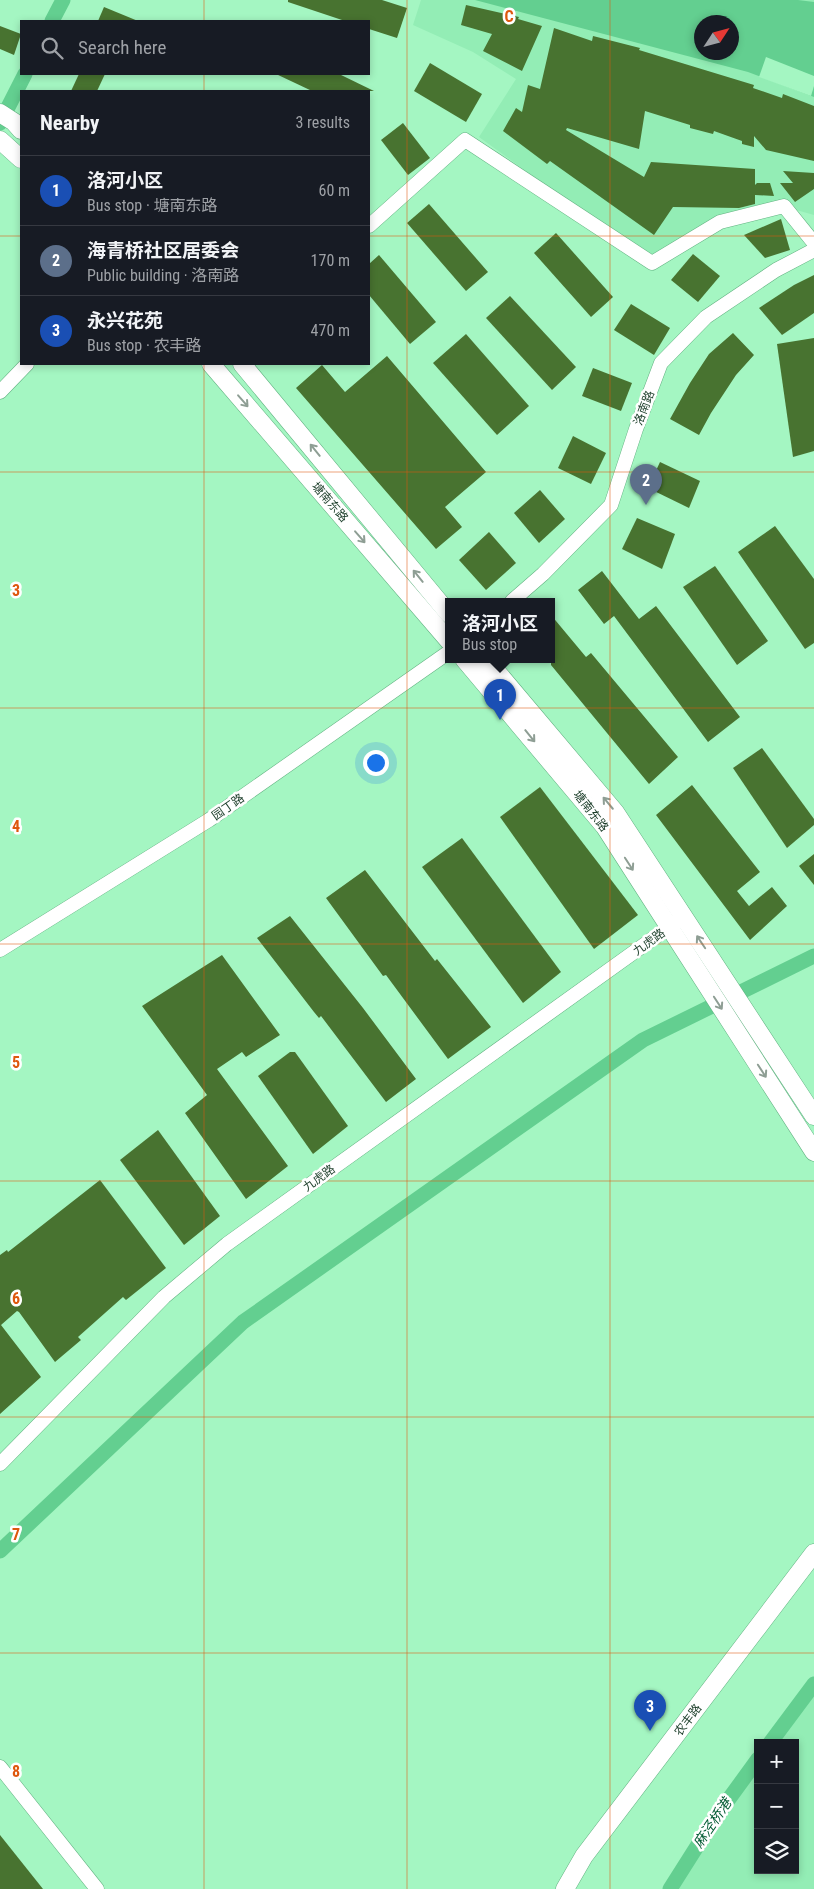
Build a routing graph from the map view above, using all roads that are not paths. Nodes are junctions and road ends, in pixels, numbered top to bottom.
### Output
1 (0, 140) edge
2 (20, 157) edge
3 (370, 225) edge
4 (814, 243) edge
5 (814, 250) edge
6 (25, 365) edge
7 (236, 365) edge
8 (241, 365) edge
9 (216, 370) edge
10 (0, 392) edge
11 (515, 598) edge
12 (445, 609) edge
13 (445, 636) edge
14 (445, 655) edge
15 (467, 663) edge
16 (489, 663) edge
17 (684, 917) junction
18 (669, 927) junction
19 (0, 950) edge
20 (814, 1116) edge
21 (814, 1152) edge
22 (0, 1464) edge
23 (814, 1553) edge
24 (0, 1766) edge
25 (97, 1889) edge
26 (565, 1889) edge

1 - 2 main road
3 - 4 street
5 - 11 street, 洛南路
6 - 10 street
7 - 9 street
12 -> 8 main road, 塘南东路
9 -> 13 main road, 塘南东路
14 - 19 street, 园丁路
15 -> 18 main road, 塘南东路
17 -> 16 main road, 塘南东路
17 - 18 street, 九虎路
20 -> 17 main road, 塘南东路
18 -> 21 main road, 塘南东路
18 - 22 street, 九虎路
23 - 26 main road, 农丰路
24 - 25 street

